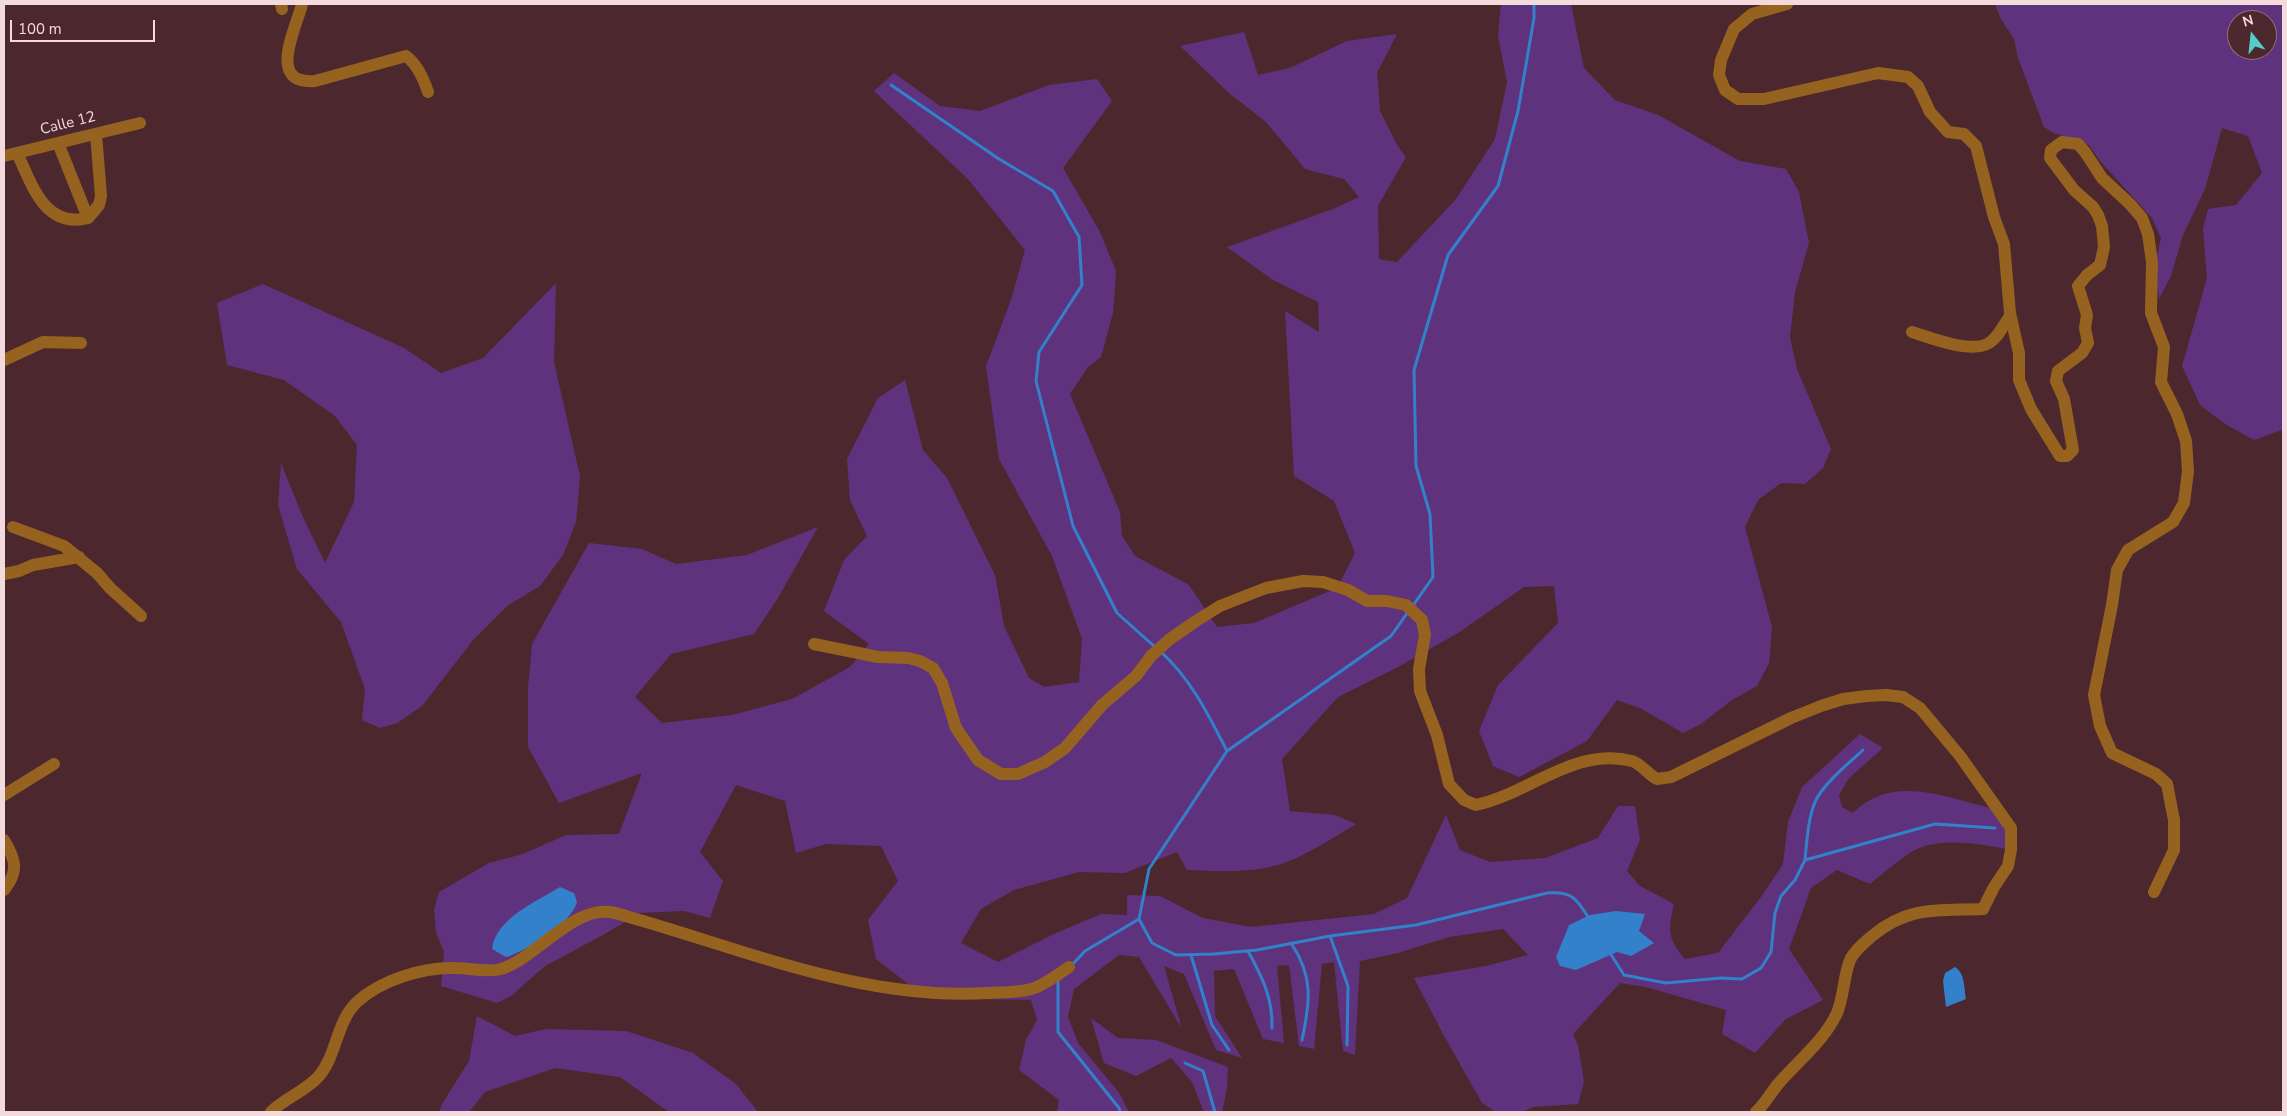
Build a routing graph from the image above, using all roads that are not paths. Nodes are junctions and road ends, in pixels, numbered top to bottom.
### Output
1 (302, 4) edge
2 (1787, 4) edge
3 (428, 92) dead end
4 (140, 123) dead end
5 (96, 134) junction
6 (58, 143) junction
7 (17, 153) junction
8 (4, 156) edge
9 (88, 218) junction
10 (2010, 316) junction
11 (1912, 332) dead end
12 (81, 343) dead end
13 (4, 360) edge
14 (13, 527) dead end
15 (79, 557) junction
16 (4, 574) edge
17 (141, 616) dead end
18 (814, 644) dead end
19 (54, 764) dead end
20 (4, 795) edge
21 (4, 840) edge
22 (4, 890) edge
23 (2154, 892) dead end
24 (1069, 967) dead end
25 (271, 1112) edge
26 (1756, 1112) edge

1 - 3 street
2 - 10 street
4 - 5 street, Calle 12
5 - 6 street, Calle 12
5 - 9 street
6 - 7 street, Calle 12
6 - 9 street
7 - 8 street, Calle 12
7 - 9 street
10 - 11 street
10 - 23 street
12 - 13 street
14 - 15 street
15 - 16 street
15 - 17 street
18 - 26 street
19 - 20 street
21 - 22 street
24 - 25 street

